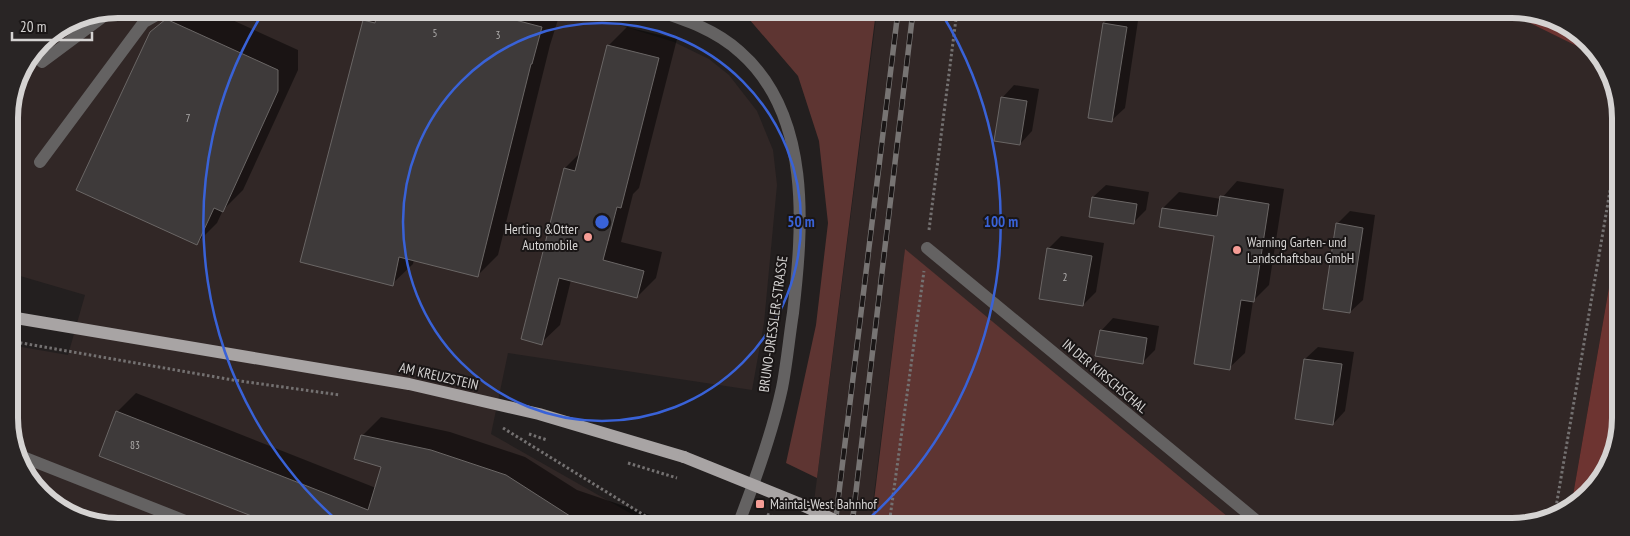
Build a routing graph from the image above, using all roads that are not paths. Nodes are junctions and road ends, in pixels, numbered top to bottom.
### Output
1 (151, 18) edge
2 (679, 18) edge
3 (100, 19) edge
4 (42, 62) dead end
5 (40, 162) dead end
6 (927, 248) road end
7 (18, 317) edge
8 (26, 458) edge
9 (177, 518) edge
10 (741, 518) edge
11 (829, 518) edge
12 (1253, 518) edge

1 - 5 street
2 - 10 street, BRUNO-DRESSLER-STRASSE
3 - 4 street
6 - 12 street, IN DER KIRSCHSCHAL
7 - 11 main road, AM KREUZSTEIN, bridge
8 - 9 street

